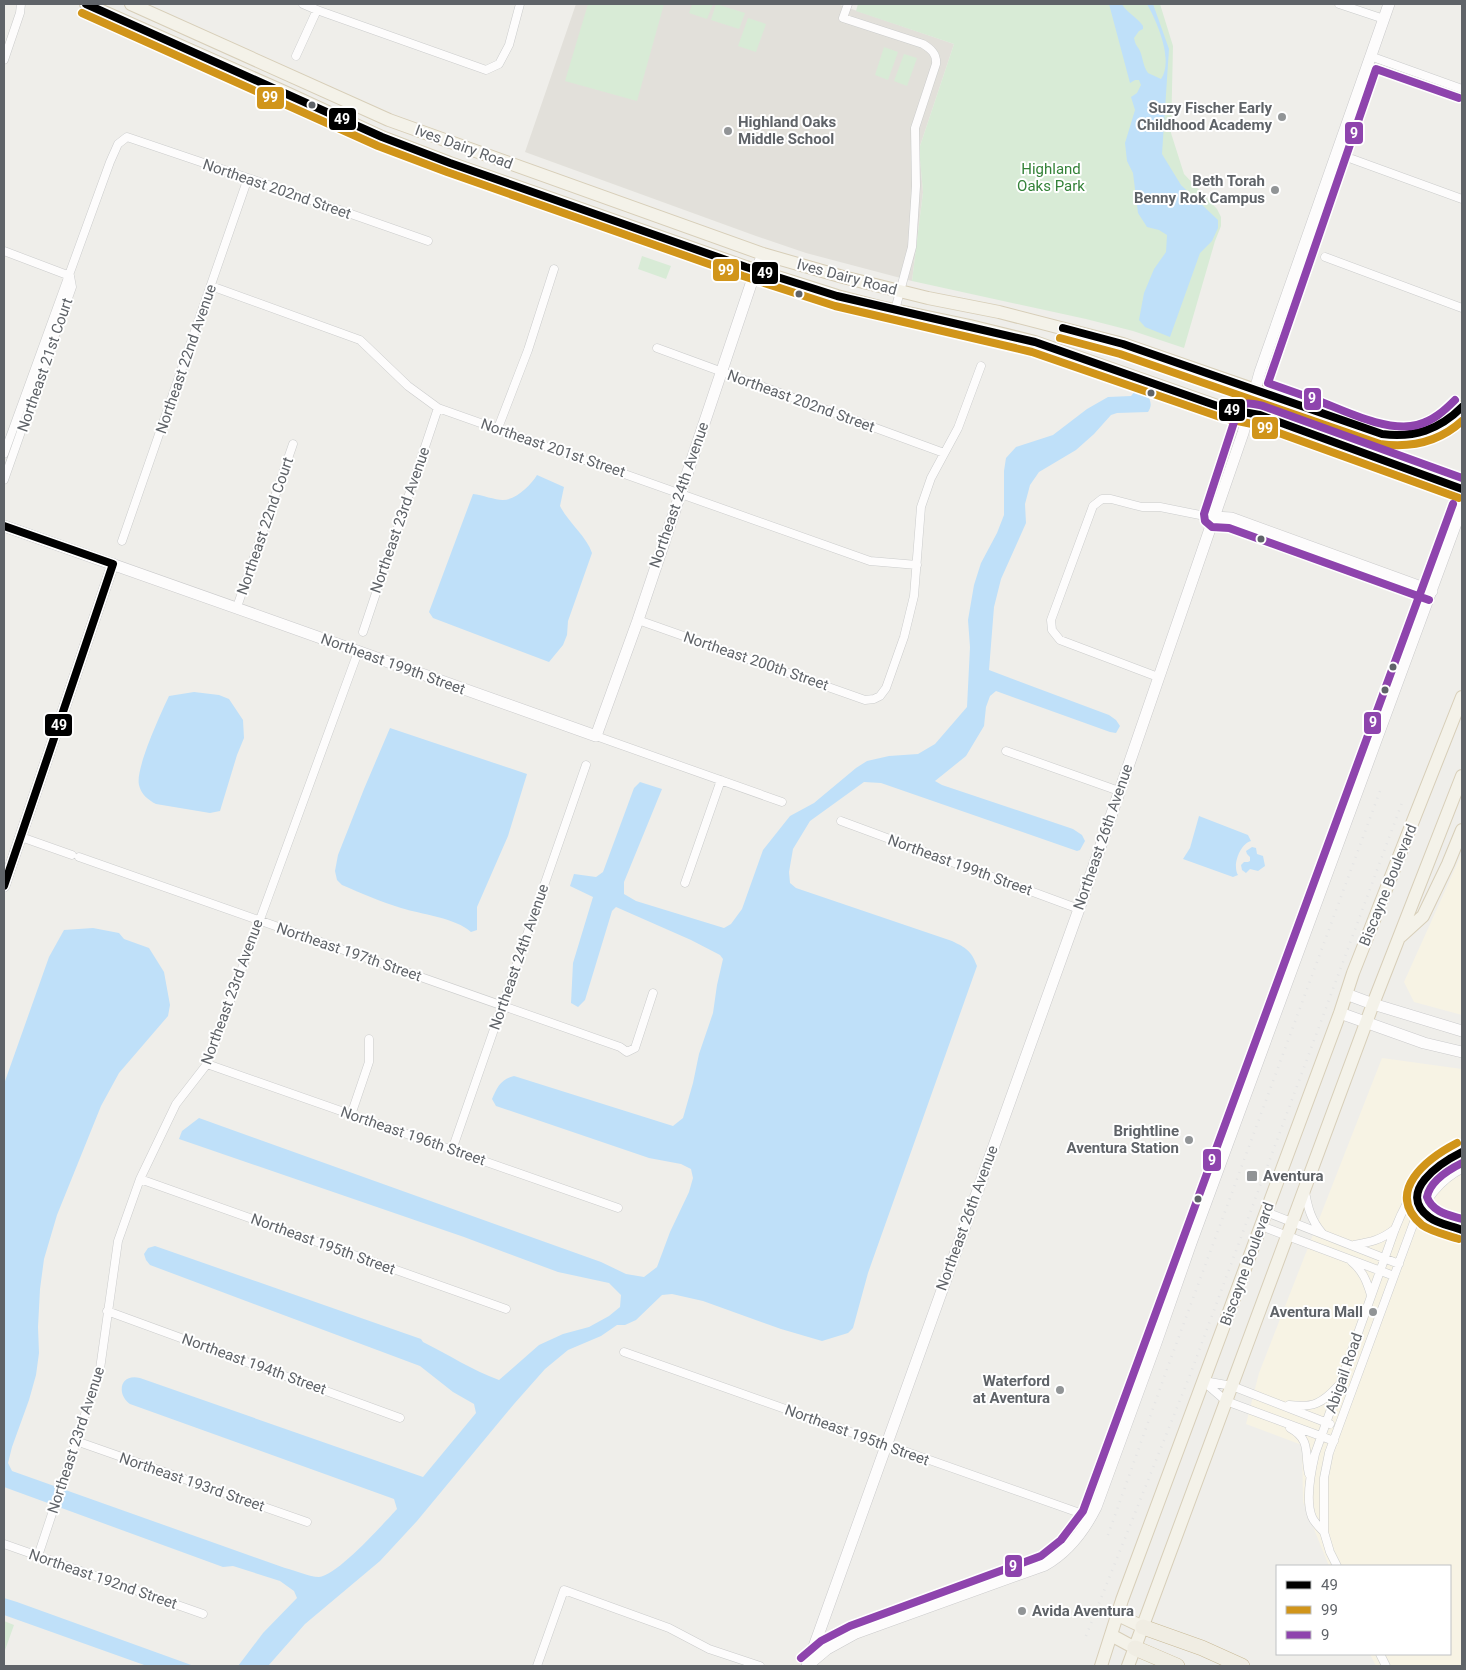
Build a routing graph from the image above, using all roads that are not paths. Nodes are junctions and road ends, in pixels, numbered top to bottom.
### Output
1 (21, 4) edge
2 (86, 4) edge
3 (131, 4) edge
4 (303, 4) edge
5 (520, 4) edge
6 (848, 4) edge
7 (1339, 4) edge
8 (1389, 4) edge
9 (317, 10) junction
10 (1384, 19) junction
11 (296, 56) dead end
12 (1370, 56) junction
13 (4, 60) edge
14 (1462, 89) edge
15 (127, 137) joint
16 (1352, 159) dead end
17 (248, 178) junction
18 (1462, 199) edge
19 (428, 241) dead end
20 (4, 251) edge
21 (763, 254) junction
22 (1325, 257) dead end
23 (554, 269) dead end
24 (756, 271) junction
25 (70, 276) junction
26 (211, 286) junction
27 (900, 291) junction
28 (1462, 308) edge
29 (895, 310) junction
30 (657, 348) dead end
31 (980, 366) dead end
32 (721, 372) junction
33 (1255, 390) junction
34 (1462, 407) edge
35 (438, 408) junction
36 (1248, 413) junction
37 (498, 428) junction
38 (294, 444) dead end
39 (944, 453) junction
40 (4, 454) edge
41 (4, 480) edge
42 (1462, 489) edge
43 (680, 493) junction
44 (1462, 507) edge
45 (1214, 517) junction
46 (4, 526) edge
47 (122, 541) dead end
48 (113, 564) junction
49 (917, 565) junction
50 (1432, 591) junction
51 (237, 607) junction
52 (638, 620) junction
53 (363, 632) dead end
54 (358, 652) junction
55 (1158, 676) junction
56 (1462, 697) edge
57 (596, 736) junction
58 (1006, 751) dead end
59 (586, 765) dead end
60 (1462, 776) edge
61 (721, 780) junction
62 (1119, 790) junction
63 (782, 802) dead end
64 (841, 821) dead end
65 (1462, 830) edge
66 (21, 837) junction
67 (685, 883) dead end
68 (4, 886) edge
69 (1079, 908) junction
70 (258, 921) junction
71 (1399, 938) junction
72 (653, 994) dead end
73 (1346, 994) junction
74 (1373, 1004) junction
75 (502, 1006) junction
76 (1340, 1013) junction
77 (1366, 1023) junction
78 (1462, 1031) edge
79 (369, 1040) dead end
80 (1462, 1052) edge
81 (207, 1064) junction
82 (351, 1115) junction
83 (452, 1150) junction
84 (1462, 1152) edge
85 (1462, 1169) edge
86 (140, 1179) junction
87 (1304, 1190) junction
88 (618, 1208) dead end
89 (1266, 1212) junction
90 (1292, 1222) junction
91 (1261, 1226) junction
92 (1395, 1229) junction
93 (1323, 1234) junction
94 (1287, 1236) junction
95 (1352, 1246) junction
96 (1346, 1258) junction
97 (1384, 1258) junction
98 (1399, 1264) junction
99 (1380, 1270) junction
100 (1394, 1276) junction
101 (1371, 1295) junction
102 (506, 1310) dead end
103 (108, 1311) junction
104 (624, 1352) dead end
105 (1203, 1381) junction
106 (1340, 1382) junction
107 (1232, 1386) junction
108 (1226, 1401) junction
109 (1279, 1404) junction
110 (400, 1418) dead end
111 (1276, 1419) junction
112 (1327, 1422) junction
113 (1338, 1427) junction
114 (1322, 1436) junction
115 (76, 1441) junction
116 (1334, 1441) junction
117 (886, 1444) junction
118 (1310, 1480) junction
119 (1091, 1517) junction
120 (307, 1522) dead end
121 (1324, 1532) junction
122 (4, 1544) edge
123 (38, 1556) junction
124 (1336, 1565) edge
125 (203, 1614) dead end
126 (1118, 1615) junction
127 (1143, 1627) junction
128 (1111, 1636) junction
129 (1135, 1648) junction
130 (537, 1666) edge
131 (760, 1666) edge
132 (807, 1666) edge
133 (1101, 1666) edge
134 (1128, 1666) edge
135 (1177, 1666) edge
136 (1242, 1666) edge

1 - 13 street
2 - 24 main road, Ives Dairy Road
3 - 21 main road, Ives Dairy Road
4 - 9 street
5 - 9 street
6 - 27 street
7 - 10 street
8 - 10 street, Northeast 26th Avenue
9 - 11 street
10 - 12 street, Northeast 26th Avenue
12 - 14 street
12 - 33 street, Northeast 26th Avenue
15 - 17 street, Northeast 202nd Street
15 - 25 street, Northeast 21st Court
16 - 18 street
17 - 19 street, Northeast 202nd Street
17 - 26 street, Northeast 22nd Avenue
20 - 25 street
21 - 24 street, Northeast 24th Avenue
21 - 27 main road, Ives Dairy Road
22 - 28 street
23 - 37 street
24 - 29 main road, Ives Dairy Road
24 - 32 street, Northeast 24th Avenue
25 - 40 street, Northeast 21st Court
25 - 41 street, Northeast 21st Court
26 - 35 street, Northeast 201st Street
26 - 47 street, Northeast 22nd Avenue
27 - 29 street
27 - 33 main road, Ives Dairy Road
29 - 36 main road, Ives Dairy Road
30 - 32 street, Northeast 202nd Street
31 - 39 street
32 - 39 street, Northeast 202nd Street
32 - 43 street, Northeast 24th Avenue
33 - 34 main road, Ives Dairy Road
33 - 36 street, Northeast 26th Avenue
35 - 37 street, Northeast 201st Street
35 - 53 street, Northeast 23rd Avenue
36 - 42 main road, Ives Dairy Road
36 - 45 street, Northeast 26th Avenue
37 - 43 street, Northeast 201st Street
38 - 51 street, Northeast 22nd Court
39 - 49 street
43 - 49 street, Northeast 201st Street
43 - 52 street, Northeast 24th Avenue
44 - 50 street
45 - 50 street
45 - 55 street, Northeast 26th Avenue
45 - 55 street
46 - 48 street, Northeast 199th Street
48 - 51 street, Northeast 199th Street
48 - 66 street
49 - 52 street, Northeast 200th Street
50 - 119 street
51 - 54 street, Northeast 199th Street
52 - 57 street, Northeast 24th Avenue
54 - 57 street, Northeast 199th Street
54 - 70 street, Northeast 23rd Avenue
55 - 62 street, Northeast 26th Avenue
56 - 73 main road, Biscayne Boulevard
57 - 61 street, Northeast 199th Street
58 - 62 street
59 - 75 street, Northeast 24th Avenue
60 - 71 main road, Biscayne Boulevard
61 - 63 street, Northeast 199th Street
61 - 67 street
62 - 69 street, Northeast 26th Avenue
64 - 69 street, Northeast 199th Street
65 - 71 main road
66 - 68 street
66 - 70 street, Northeast 197th Street
69 - 117 street, Northeast 26th Avenue
70 - 75 street, Northeast 197th Street
70 - 81 street, Northeast 23rd Avenue
71 - 74 main road, Biscayne Boulevard
72 - 75 street, Northeast 197th Street
73 - 74 street
73 - 76 main road, Biscayne Boulevard
74 - 77 main road, Biscayne Boulevard
74 - 78 street
75 - 83 street, Northeast 24th Avenue
76 - 77 street
76 - 89 main road, Biscayne Boulevard
77 - 80 street
77 - 87 main road, Biscayne Boulevard
79 - 82 street
81 - 82 street, Northeast 196th Street
81 - 86 street, Northeast 23rd Avenue
82 - 83 street, Northeast 196th Street
83 - 88 street, Northeast 196th Street
84 - 92 street, Abigail Road
85 - 98 street, Abigail Road
86 - 102 street, Northeast 195th Street
86 - 103 street, Northeast 23rd Avenue
87 - 90 main road, Biscayne Boulevard
87 - 93 street
89 - 90 street
89 - 91 main road, Biscayne Boulevard
90 - 93 street
90 - 94 main road, Biscayne Boulevard
91 - 94 street
91 - 105 main road, Biscayne Boulevard
92 - 95 street
92 - 97 street, Abigail Road
93 - 95 street
94 - 96 street
94 - 107 main road, Biscayne Boulevard
95 - 97 street
96 - 99 street
96 - 101 street
97 - 98 street
97 - 99 street, Abigail Road
98 - 100 street, Abigail Road
99 - 100 street
99 - 101 street, Abigail Road
100 - 113 street, Abigail Road
101 - 106 street, Abigail Road
103 - 110 street, Northeast 194th Street
103 - 115 street, Northeast 23rd Avenue
104 - 117 street, Northeast 195th Street
105 - 107 street
105 - 108 street
105 - 126 main road, Biscayne Boulevard
106 - 109 street
106 - 112 street, Abigail Road
107 - 108 main road, Biscayne Boulevard
107 - 109 street
108 - 111 street
108 - 127 main road, Biscayne Boulevard
109 - 112 street
111 - 114 street
111 - 118 street
112 - 113 street
112 - 114 street, Abigail Road
113 - 116 street, Abigail Road
114 - 116 street
114 - 118 street, Abigail Road
115 - 120 street, Northeast 193rd Street
115 - 123 street, Northeast 23rd Avenue
116 - 121 street, Abigail Road
117 - 119 street, Northeast 195th Street
117 - 132 street, Northeast 26th Avenue
118 - 121 street, Abigail Road
119 - 132 street
121 - 124 street, Abigail Road
122 - 123 street, Northeast 192nd Street
123 - 125 street, Northeast 192nd Street
126 - 127 main road
126 - 128 main road, Biscayne Boulevard
127 - 129 main road, Biscayne Boulevard
127 - 136 highway
128 - 129 main road
128 - 133 main road, Biscayne Boulevard
129 - 134 main road, Biscayne Boulevard
129 - 135 highway
130 - 131 street

